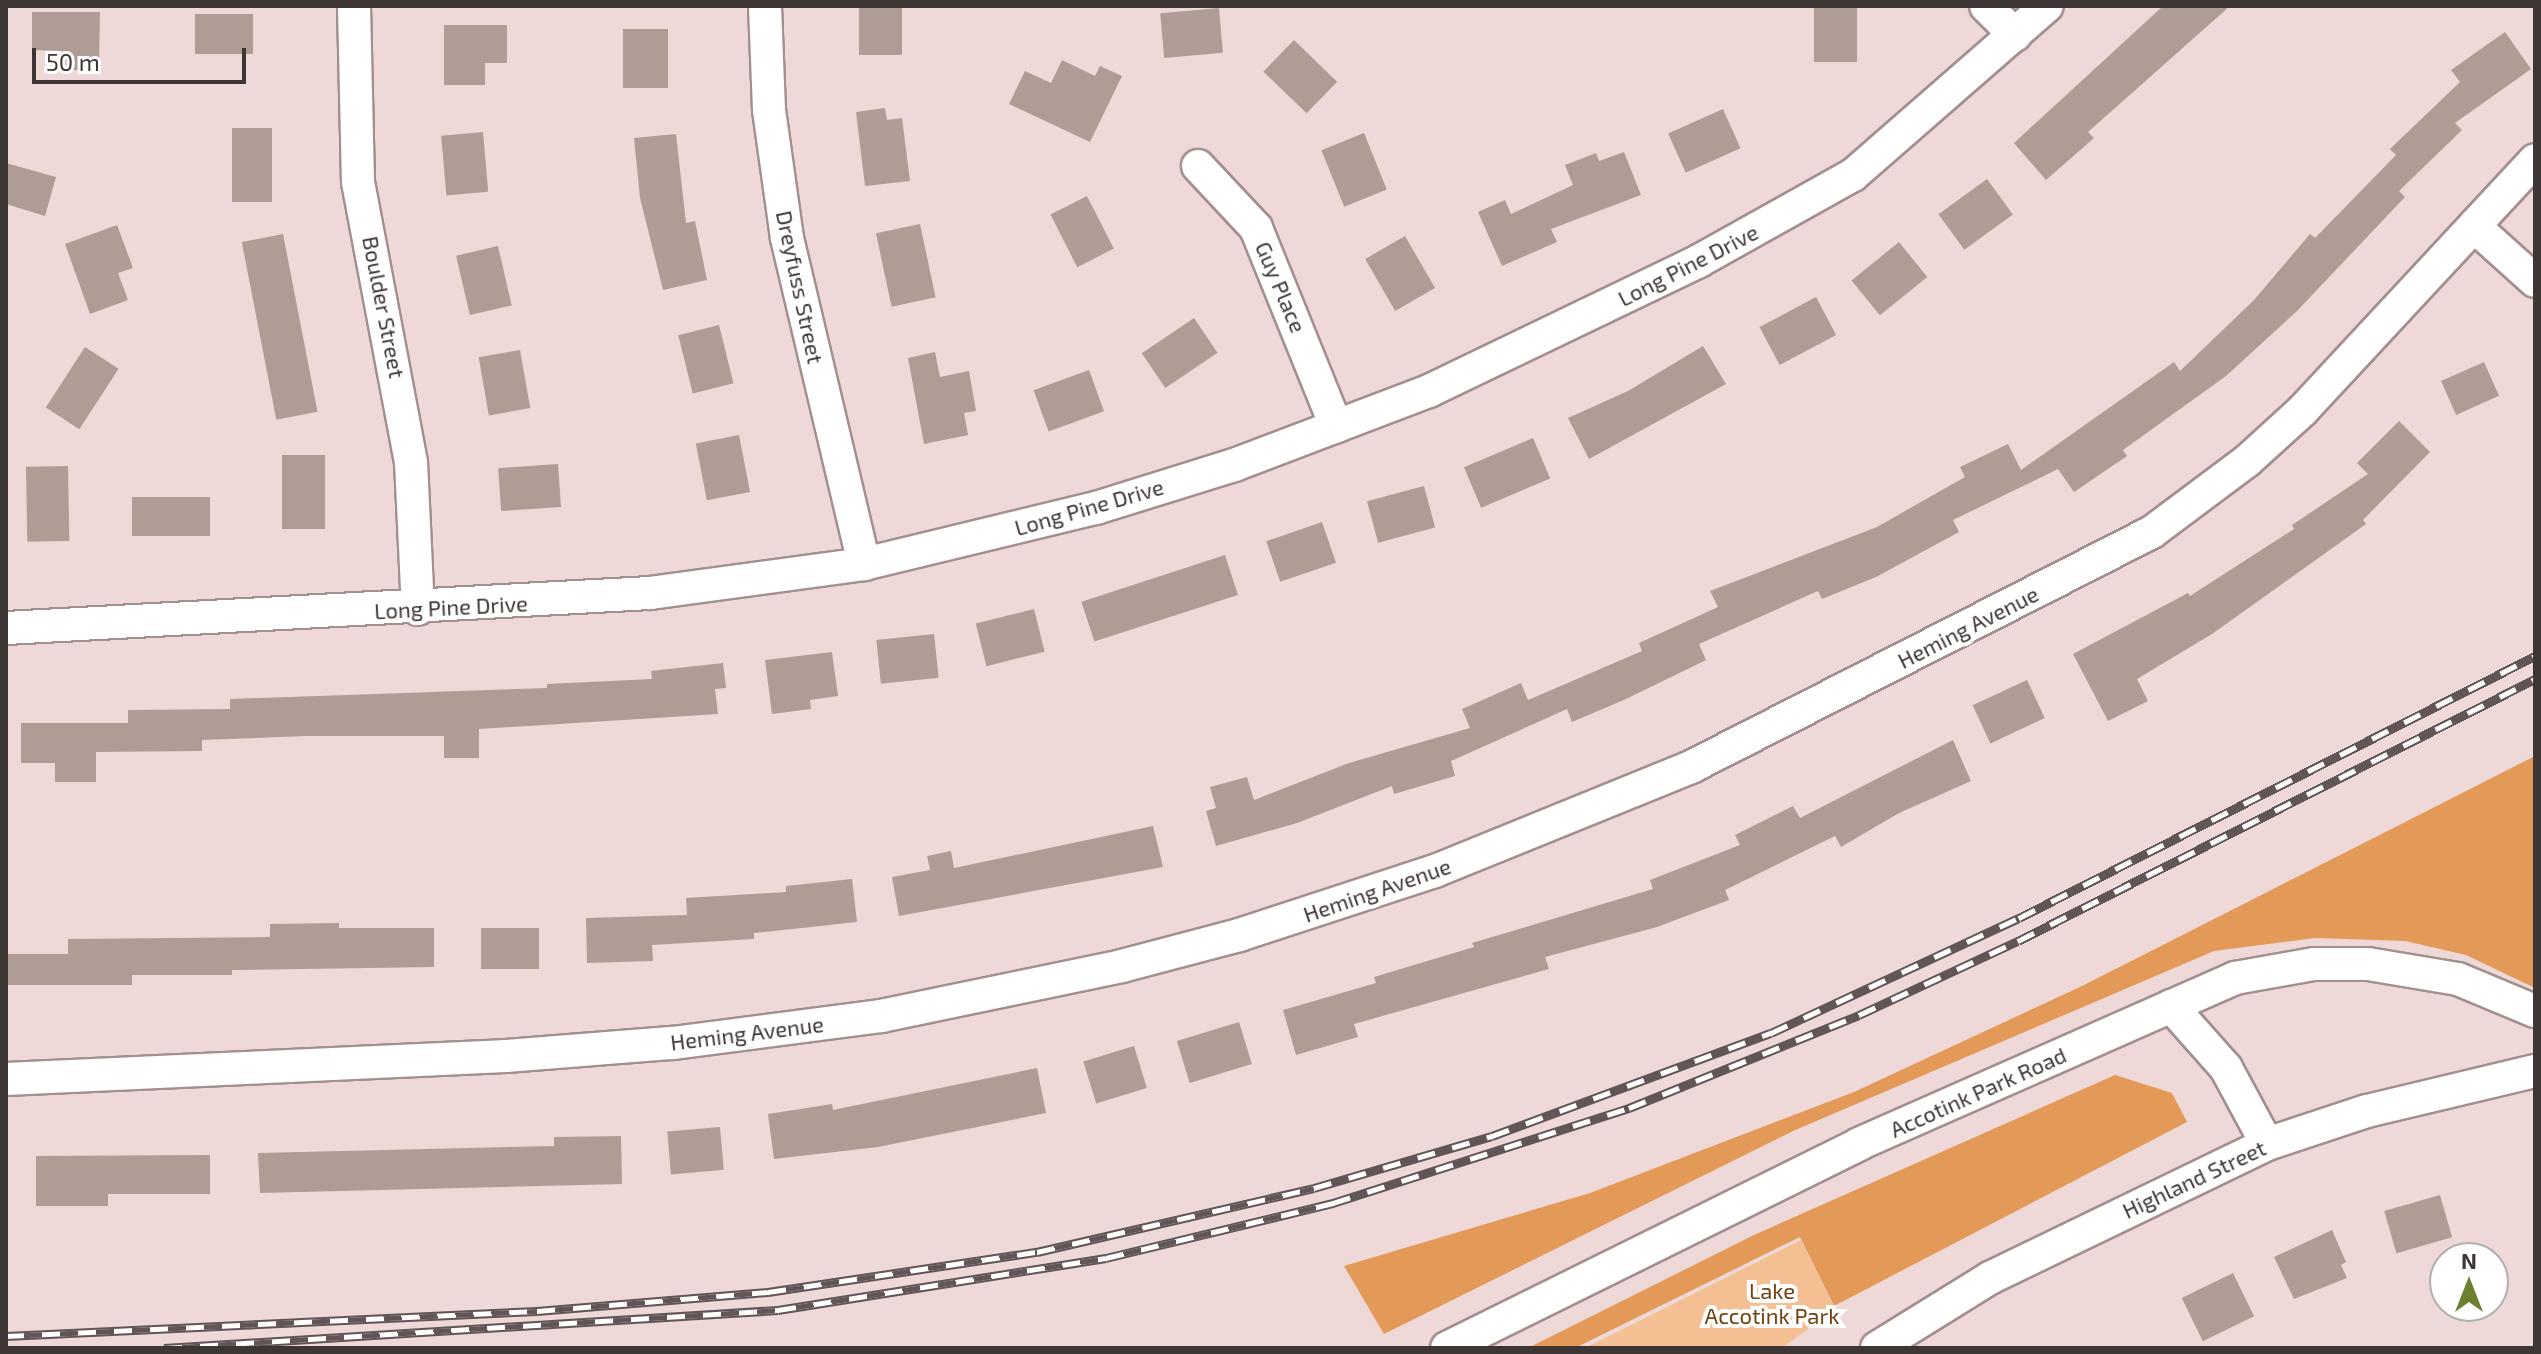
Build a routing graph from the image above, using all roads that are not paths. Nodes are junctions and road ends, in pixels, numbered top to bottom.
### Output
1 (354, 6) edge
2 (765, 6) edge
3 (1986, 6) edge
4 (2047, 6) edge
5 (2015, 35) junction
6 (2535, 160) edge
7 (1198, 166) dead end
8 (2474, 226) junction
9 (2535, 281) edge
10 (1336, 426) junction
11 (864, 564) junction
12 (418, 609) junction
13 (6, 628) edge
14 (2171, 1006) junction
15 (2535, 1011) edge
16 (2535, 1071) edge
17 (6, 1079) edge
18 (2267, 1144) junction
19 (1447, 1348) edge
20 (1877, 1348) edge

1 - 12 street, Boulder Street
2 - 11 street, Dreyfuss Street
3 - 5 street
4 - 5 street, Long Pine Drive
5 - 10 street, Long Pine Drive
6 - 8 street, Heming Avenue
7 - 10 street, Guy Place
8 - 9 street
8 - 17 street, Heming Avenue
10 - 11 street, Long Pine Drive
11 - 12 street, Long Pine Drive
12 - 13 street, Long Pine Drive
14 - 15 street, Accotink Park Road
14 - 18 street
14 - 19 street, Accotink Park Road
16 - 18 street, Highland Street
18 - 20 street, Highland Street

